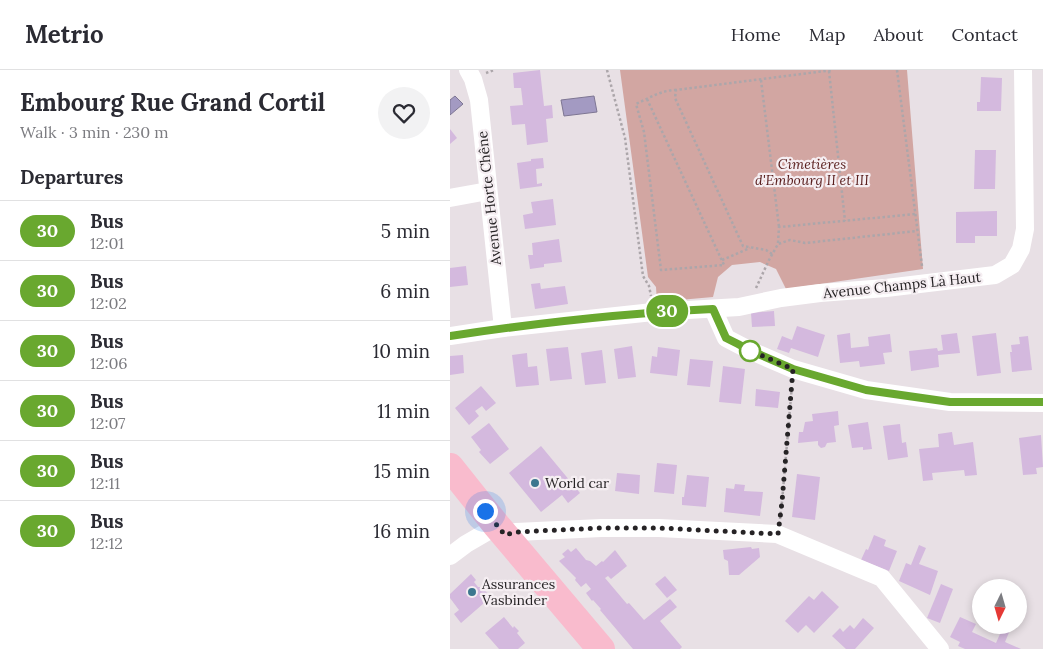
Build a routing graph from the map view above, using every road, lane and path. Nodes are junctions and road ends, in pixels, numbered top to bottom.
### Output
1 (468, 70) edge
2 (607, 70) edge
3 (829, 70) edge
4 (833, 70) edge
5 (897, 70) edge
6 (1023, 70) edge
7 (761, 80) junction
8 (676, 90) junction
9 (647, 99) junction
10 (488, 191) junction
11 (450, 198) edge
12 (916, 214) junction
13 (845, 221) junction
14 (779, 227) junction
15 (918, 231) junction
16 (778, 244) junction
17 (752, 248) junction
18 (772, 254) junction
19 (722, 260) junction
20 (922, 266) dead end
21 (753, 304) junction
22 (713, 309) junction
23 (653, 312) junction
24 (503, 328) junction
25 (450, 336) edge
26 (793, 369) junction
27 (1043, 402) edge
28 (450, 467) edge
29 (501, 530) junction
30 (778, 534) junction
31 (450, 556) edge
32 (601, 649) edge
33 (940, 649) edge

1 - 10 street, Avenue Horte Chêne
2 - 23 path
3 - 4 path
3 - 7 path
3 - 13 path
5 - 12 path
6 - 21 street, Avenue Champs Là Haut
7 - 8 path
7 - 14 path
8 - 9 path
8 - 17 path
9 - 19 path
9 - 19 path
10 - 11 street
10 - 24 street, Avenue Horte Chêne
12 - 13 path
12 - 15 path
13 - 14 path
14 - 16 path
15 - 16 path
15 - 20 path
16 - 18 path
17 - 18 path
17 - 19 path
18 - 21 path
21 - 22 street, Avenue Champs Là Haut
22 - 23 street, Avenue Champs Là Haut
22 - 26 street
23 - 24 street, Avenue Champs Là Haut
24 - 25 street, Avenue Champs Là Haut
26 - 27 street
26 - 30 path
28 - 29 main road
29 - 30 street
29 - 31 street
29 - 32 main road
30 - 33 street

